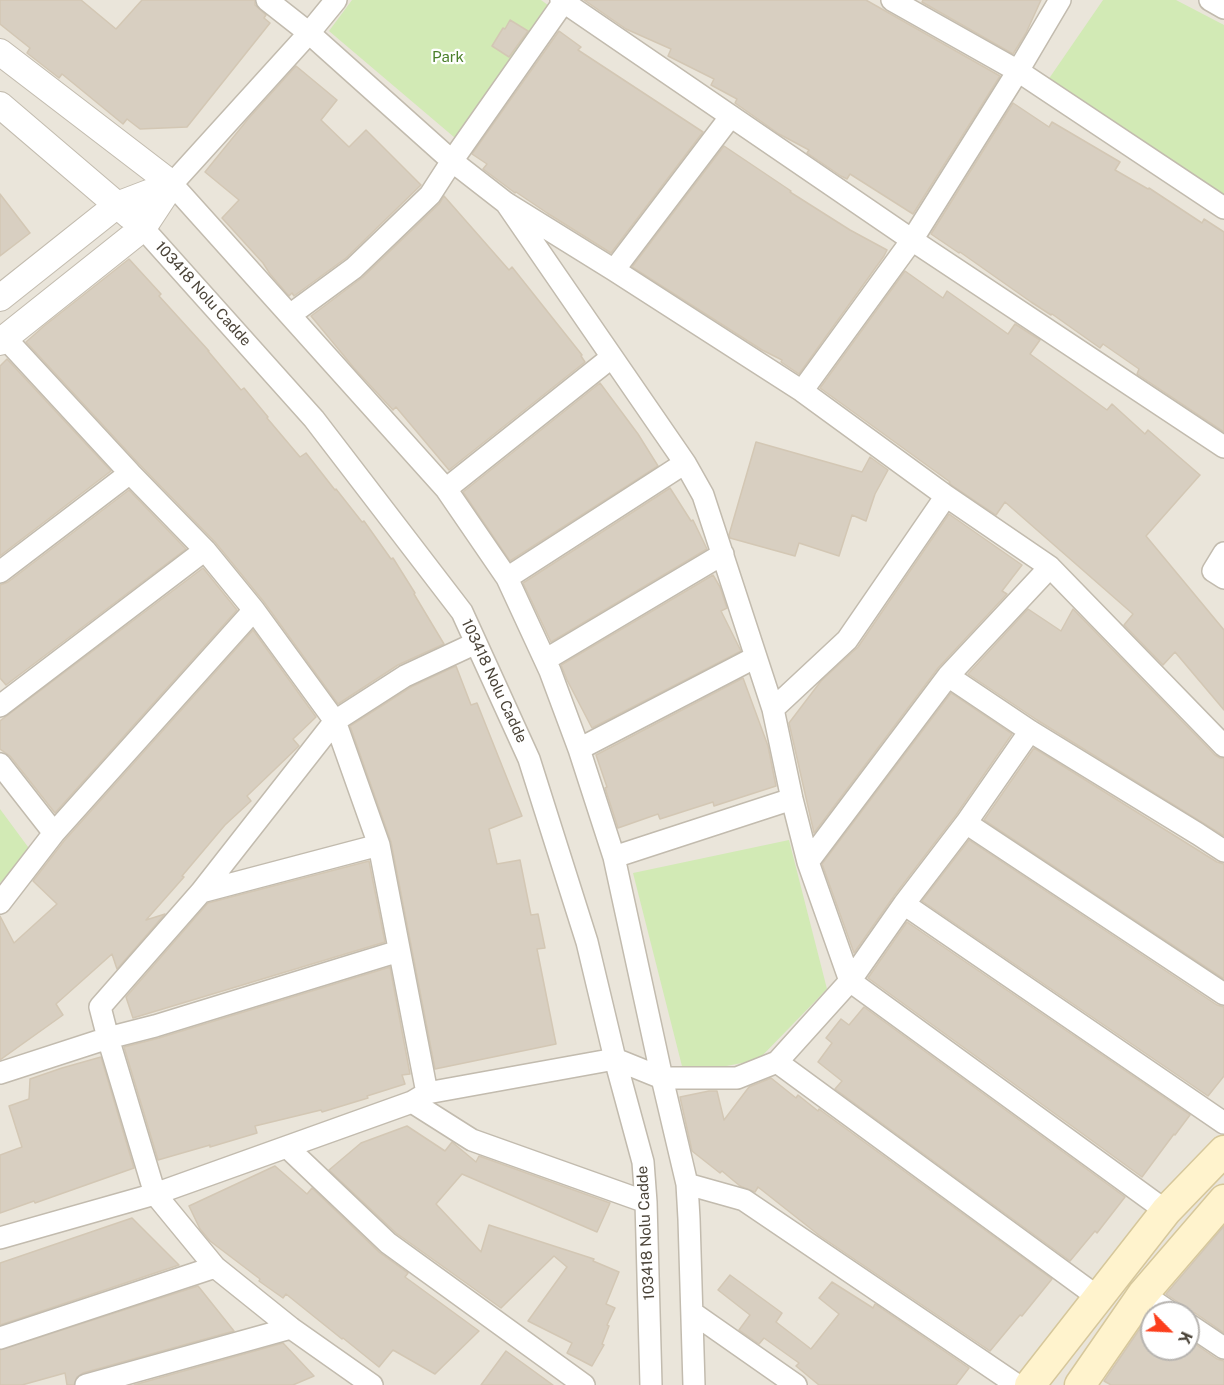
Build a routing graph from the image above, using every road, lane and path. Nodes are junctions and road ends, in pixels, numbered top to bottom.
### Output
1 (267, 0) edge
2 (336, 0) edge
3 (892, 0) edge
4 (1060, 0) edge
5 (1210, 0) edge
6 (563, 1) edge
7 (1224, 8) edge
8 (309, 33) junction
9 (0, 52) edge
10 (1018, 71) junction
11 (0, 105) edge
12 (730, 116) junction
13 (452, 161) junction
14 (172, 184) junction
15 (506, 203) junction
16 (117, 205) junction
17 (1224, 208) edge
18 (143, 228) junction
19 (912, 240) junction
20 (614, 270) junction
21 (0, 298) edge
22 (290, 315) junction
23 (3, 340) edge
24 (612, 357) junction
25 (802, 391) junction
26 (1224, 447) edge
27 (685, 462) junction
28 (130, 473) junction
29 (446, 489) junction
30 (946, 496) junction
31 (205, 550) junction
32 (1224, 553) edge
33 (723, 554) junction
34 (1050, 567) junction
35 (0, 572) edge
36 (507, 578) junction
37 (1224, 578) edge
38 (254, 610) junction
39 (476, 643) junction
40 (756, 657) junction
41 (544, 660) junction
42 (948, 675) junction
43 (0, 706) edge
44 (772, 709) junction
45 (335, 721) junction
46 (1029, 731) junction
47 (1224, 746) edge
48 (579, 749) junction
49 (0, 764) edge
50 (792, 799) junction
51 (966, 823) junction
52 (54, 833) junction
53 (379, 846) junction
54 (1224, 851) edge
55 (614, 856) junction
56 (808, 862) junction
57 (201, 892) junction
58 (0, 903) edge
59 (904, 904) junction
60 (399, 951) junction
61 (850, 981) junction
62 (1224, 994) edge
63 (108, 1038) junction
64 (615, 1059) junction
65 (777, 1062) junction
66 (0, 1072) edge
67 (662, 1078) junction
68 (419, 1097) junction
69 (1224, 1123) edge
70 (287, 1147) junction
71 (1224, 1151) edge
72 (687, 1185) junction
73 (155, 1194) junction
74 (646, 1202) junction
75 (1166, 1211) junction
76 (1219, 1214) edge
77 (0, 1238) edge
78 (215, 1267) junction
79 (1143, 1294) junction
80 (1099, 1298) junction
81 (1153, 1301) edge
82 (693, 1312) junction
83 (291, 1328) junction
84 (1200, 1332) edge
85 (0, 1338) edge
86 (1224, 1348) edge
87 (1089, 1382) edge
88 (86, 1385) edge
89 (372, 1385) edge
90 (584, 1385) edge
91 (651, 1385) edge
92 (694, 1385) edge
93 (796, 1385) edge
94 (1017, 1385) edge
95 (1030, 1385) edge

1 - 8 street
2 - 8 street
3 - 10 street
4 - 10 street
5 - 7 street
6 - 12 street
6 - 13 street
8 - 13 street
8 - 14 street
9 - 14 street
10 - 17 street
10 - 19 street
11 - 16 street, 103418 Nolu Cadde
12 - 19 street
12 - 20 street
13 - 15 street
13 - 22 street
14 - 16 street
14 - 18 street
14 - 22 street
15 - 20 street
15 - 24 street
16 - 18 street, 103418 Nolu Cadde
16 - 21 street
18 - 23 street
18 - 39 street, 103418 Nolu Cadde
19 - 25 street
19 - 26 street
20 - 25 street
22 - 29 street
23 - 28 street
24 - 27 street
24 - 29 street
25 - 30 street
27 - 33 street
27 - 36 street
28 - 31 street
28 - 35 street
29 - 36 street
30 - 34 street
30 - 44 street
31 - 38 street
31 - 43 street
32 - 37 street
33 - 40 street
33 - 41 street
34 - 42 street
34 - 47 street
36 - 41 street
38 - 45 street
38 - 52 street
39 - 45 street
39 - 64 street, 103418 Nolu Cadde
40 - 44 street
40 - 48 street
41 - 48 street
42 - 46 street
42 - 56 street
44 - 50 street
45 - 53 street
45 - 57 street
46 - 51 street
46 - 54 street
48 - 55 street
49 - 52 street
50 - 55 street
50 - 56 street
51 - 59 street
51 - 62 street
52 - 58 street
53 - 57 street
53 - 60 street
55 - 67 street
56 - 61 street
57 - 63 street
59 - 61 street
59 - 69 street
60 - 63 street
60 - 68 street
61 - 65 street
61 - 75 street
63 - 66 street
63 - 73 street
64 - 67 street
64 - 68 street
64 - 74 street, 103418 Nolu Cadde
65 - 67 street
65 - 80 street
67 - 72 street
68 - 70 street
68 - 74 street
70 - 73 street
70 - 90 street
71 - 75 main road
72 - 82 street
72 - 94 street
73 - 77 street
73 - 78 street
74 - 91 street, 103418 Nolu Cadde
75 - 80 main road
76 - 79 main road
78 - 83 street
78 - 85 street
79 - 81 street
79 - 87 main road
80 - 95 main road
82 - 92 street
82 - 93 street
83 - 88 street
83 - 89 street
84 - 86 street

